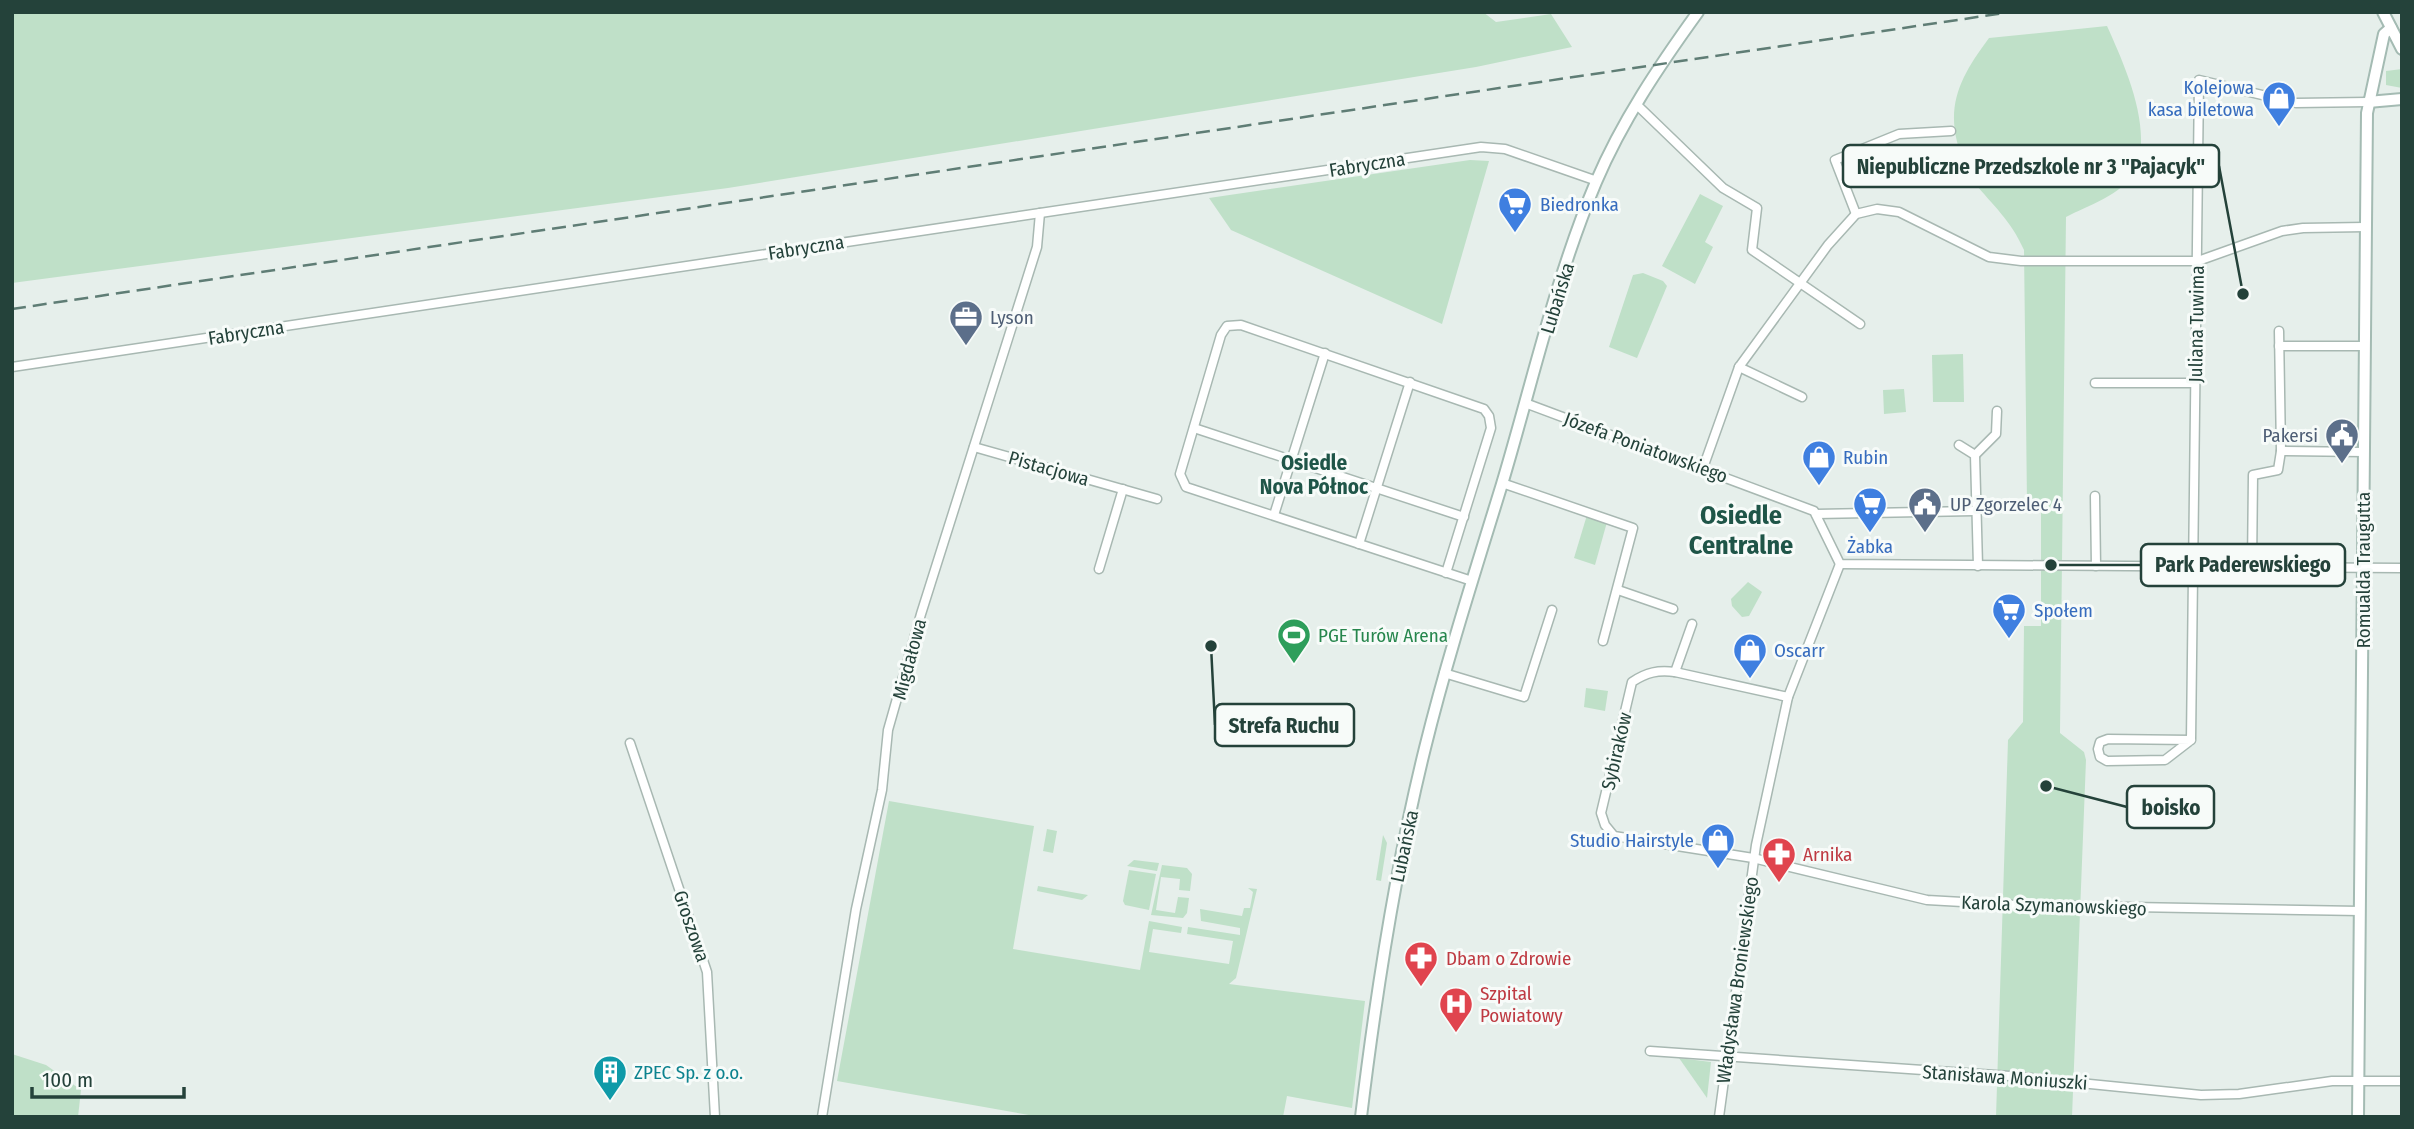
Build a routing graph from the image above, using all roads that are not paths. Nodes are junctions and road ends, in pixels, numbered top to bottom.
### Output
1 (2383, 12) edge
2 (1697, 13) edge
3 (2396, 25) edge
4 (2402, 49) edge
5 (2402, 99) edge
6 (2368, 102) junction
7 (1636, 104) junction
8 (1951, 131) dead end
9 (1597, 181) junction
10 (1040, 213) junction
11 (1856, 215) junction
12 (2365, 227) junction
13 (2197, 261) junction
14 (1801, 282) junction
15 (1860, 324) dead end
16 (2279, 331) dead end
17 (2279, 346) junction
18 (2365, 346) junction
19 (1325, 353) junction
20 (12, 367) edge
21 (1739, 367) junction
22 (1410, 382) junction
23 (2095, 383) dead end
24 (2195, 383) junction
25 (1802, 397) dead end
26 (1525, 403) junction
27 (1997, 411) dead end
28 (1194, 428) junction
29 (1959, 445) dead end
30 (974, 447) junction
31 (2281, 451) junction
32 (2364, 452) junction
33 (1975, 455) junction
34 (1291, 460) junction
35 (1703, 468) junction
36 (1502, 483) junction
37 (1123, 489) junction
38 (1377, 489) junction
39 (2095, 496) dead end
40 (1157, 499) dead end
41 (1975, 511) junction
42 (1816, 514) junction
43 (1274, 515) junction
44 (1464, 517) junction
45 (1359, 544) junction
46 (1840, 564) junction
47 (1978, 566) junction
48 (2096, 566) junction
49 (2194, 566) junction
50 (2252, 567) junction
51 (2363, 568) junction
52 (2402, 568) edge
53 (1100, 569) dead end
54 (1446, 573) junction
55 (1472, 581) junction
56 (1618, 590) junction
57 (1673, 608) dead end
58 (1552, 610) dead end
59 (1692, 624) dead end
60 (1603, 641) dead end
61 (1675, 672) junction
62 (1444, 673) junction
63 (1788, 697) junction
64 (2191, 740) junction
65 (630, 743) dead end
66 (1753, 858) junction
67 (2360, 911) junction
68 (1650, 1051) dead end
69 (1725, 1057) junction
70 (2359, 1080) junction
71 (2402, 1081) edge
72 (715, 1117) edge
73 (822, 1117) edge
74 (1361, 1117) edge
75 (1720, 1117) edge
76 (2358, 1117) edge

1 - 3 main road
2 - 7 main road, Lubańska
3 - 4 main road
3 - 6 main road, Romualda Traugutta
5 - 6 main road
6 - 12 main road, Romualda Traugutta
6 - 13 street, Juliana Tuwima
7 - 9 main road, Lubańska
7 - 14 street
8 - 11 street
9 - 10 street, Fabryczna
9 - 26 main road, Lubańska
10 - 20 street, Fabryczna
10 - 30 street, Migdałowa
11 - 13 street
11 - 14 street
12 - 13 street
12 - 18 main road, Romualda Traugutta
13 - 24 street, Juliana Tuwima
14 - 15 street
14 - 21 street
16 - 17 street
17 - 18 street
17 - 31 street
18 - 32 main road, Romualda Traugutta
19 - 22 street
19 - 28 street
19 - 34 street
21 - 25 street
21 - 35 street
22 - 38 street
22 - 44 street
23 - 24 street
24 - 49 street, Juliana Tuwima
26 - 35 street, Józefa Poniatowskiego
26 - 36 main road, Lubańska
27 - 33 street
28 - 34 street
28 - 43 street
29 - 33 street
30 - 37 street, Pistacjowa
30 - 73 street, Migdałowa
31 - 32 street
31 - 50 street
32 - 51 main road, Romualda Traugutta
33 - 41 street
34 - 38 street
34 - 43 street
35 - 42 street, Józefa Poniatowskiego
36 - 55 main road, Lubańska
36 - 56 street
37 - 40 street, Pistacjowa
37 - 53 street
38 - 44 street
38 - 45 street
39 - 48 street
41 - 42 street
41 - 47 street
42 - 46 street
43 - 45 street
44 - 54 street
45 - 54 street
46 - 47 street
46 - 63 street, Władysława Broniewskiego
47 - 48 street
48 - 49 street
49 - 50 street
49 - 64 street, Juliana Tuwima
50 - 51 street
51 - 52 street
51 - 67 main road, Romualda Traugutta
54 - 55 street
55 - 62 main road, Lubańska
56 - 57 street
56 - 60 street
58 - 62 street
59 - 61 street
61 - 63 street, Sybiraków
61 - 66 street, Sybiraków
62 - 74 main road, Lubańska
63 - 66 street, Władysława Broniewskiego
64 - 64 street
65 - 72 street, Groszowa
66 - 67 street, Karola Szymanowskiego
66 - 69 street, Władysława Broniewskiego
67 - 70 main road, Romualda Traugutta
68 - 69 street, Stanisława Moniuszki
69 - 70 street, Stanisława Moniuszki
69 - 75 street, Władysława Broniewskiego
70 - 71 street, Stanisława Moniuszki
70 - 76 main road, Romualda Traugutta

